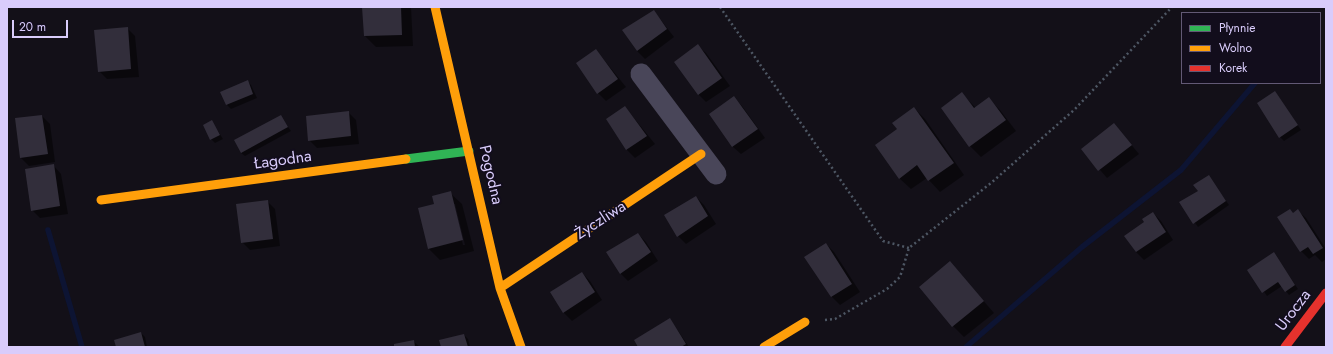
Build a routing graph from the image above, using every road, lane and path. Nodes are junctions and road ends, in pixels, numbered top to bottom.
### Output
1 (435, 7) edge
2 (720, 7) edge
3 (1172, 7) edge
4 (641, 74) dead end
5 (469, 151) junction
6 (701, 154) junction
7 (716, 174) dead end
8 (101, 200) dead end
9 (909, 248) junction
10 (500, 288) junction
11 (1326, 293) edge
12 (805, 322) joint
13 (521, 347) edge
14 (764, 347) edge
15 (1285, 347) edge

1 - 5 street, Pogodna
2 - 9 path
3 - 9 path
4 - 6 street
5 - 8 street, Łagodna
5 - 10 street, Pogodna
6 - 7 street
6 - 10 street, Życzliwa
9 - 12 path
10 - 13 street, Pogodna
11 - 15 street, Urocza
12 - 14 street

